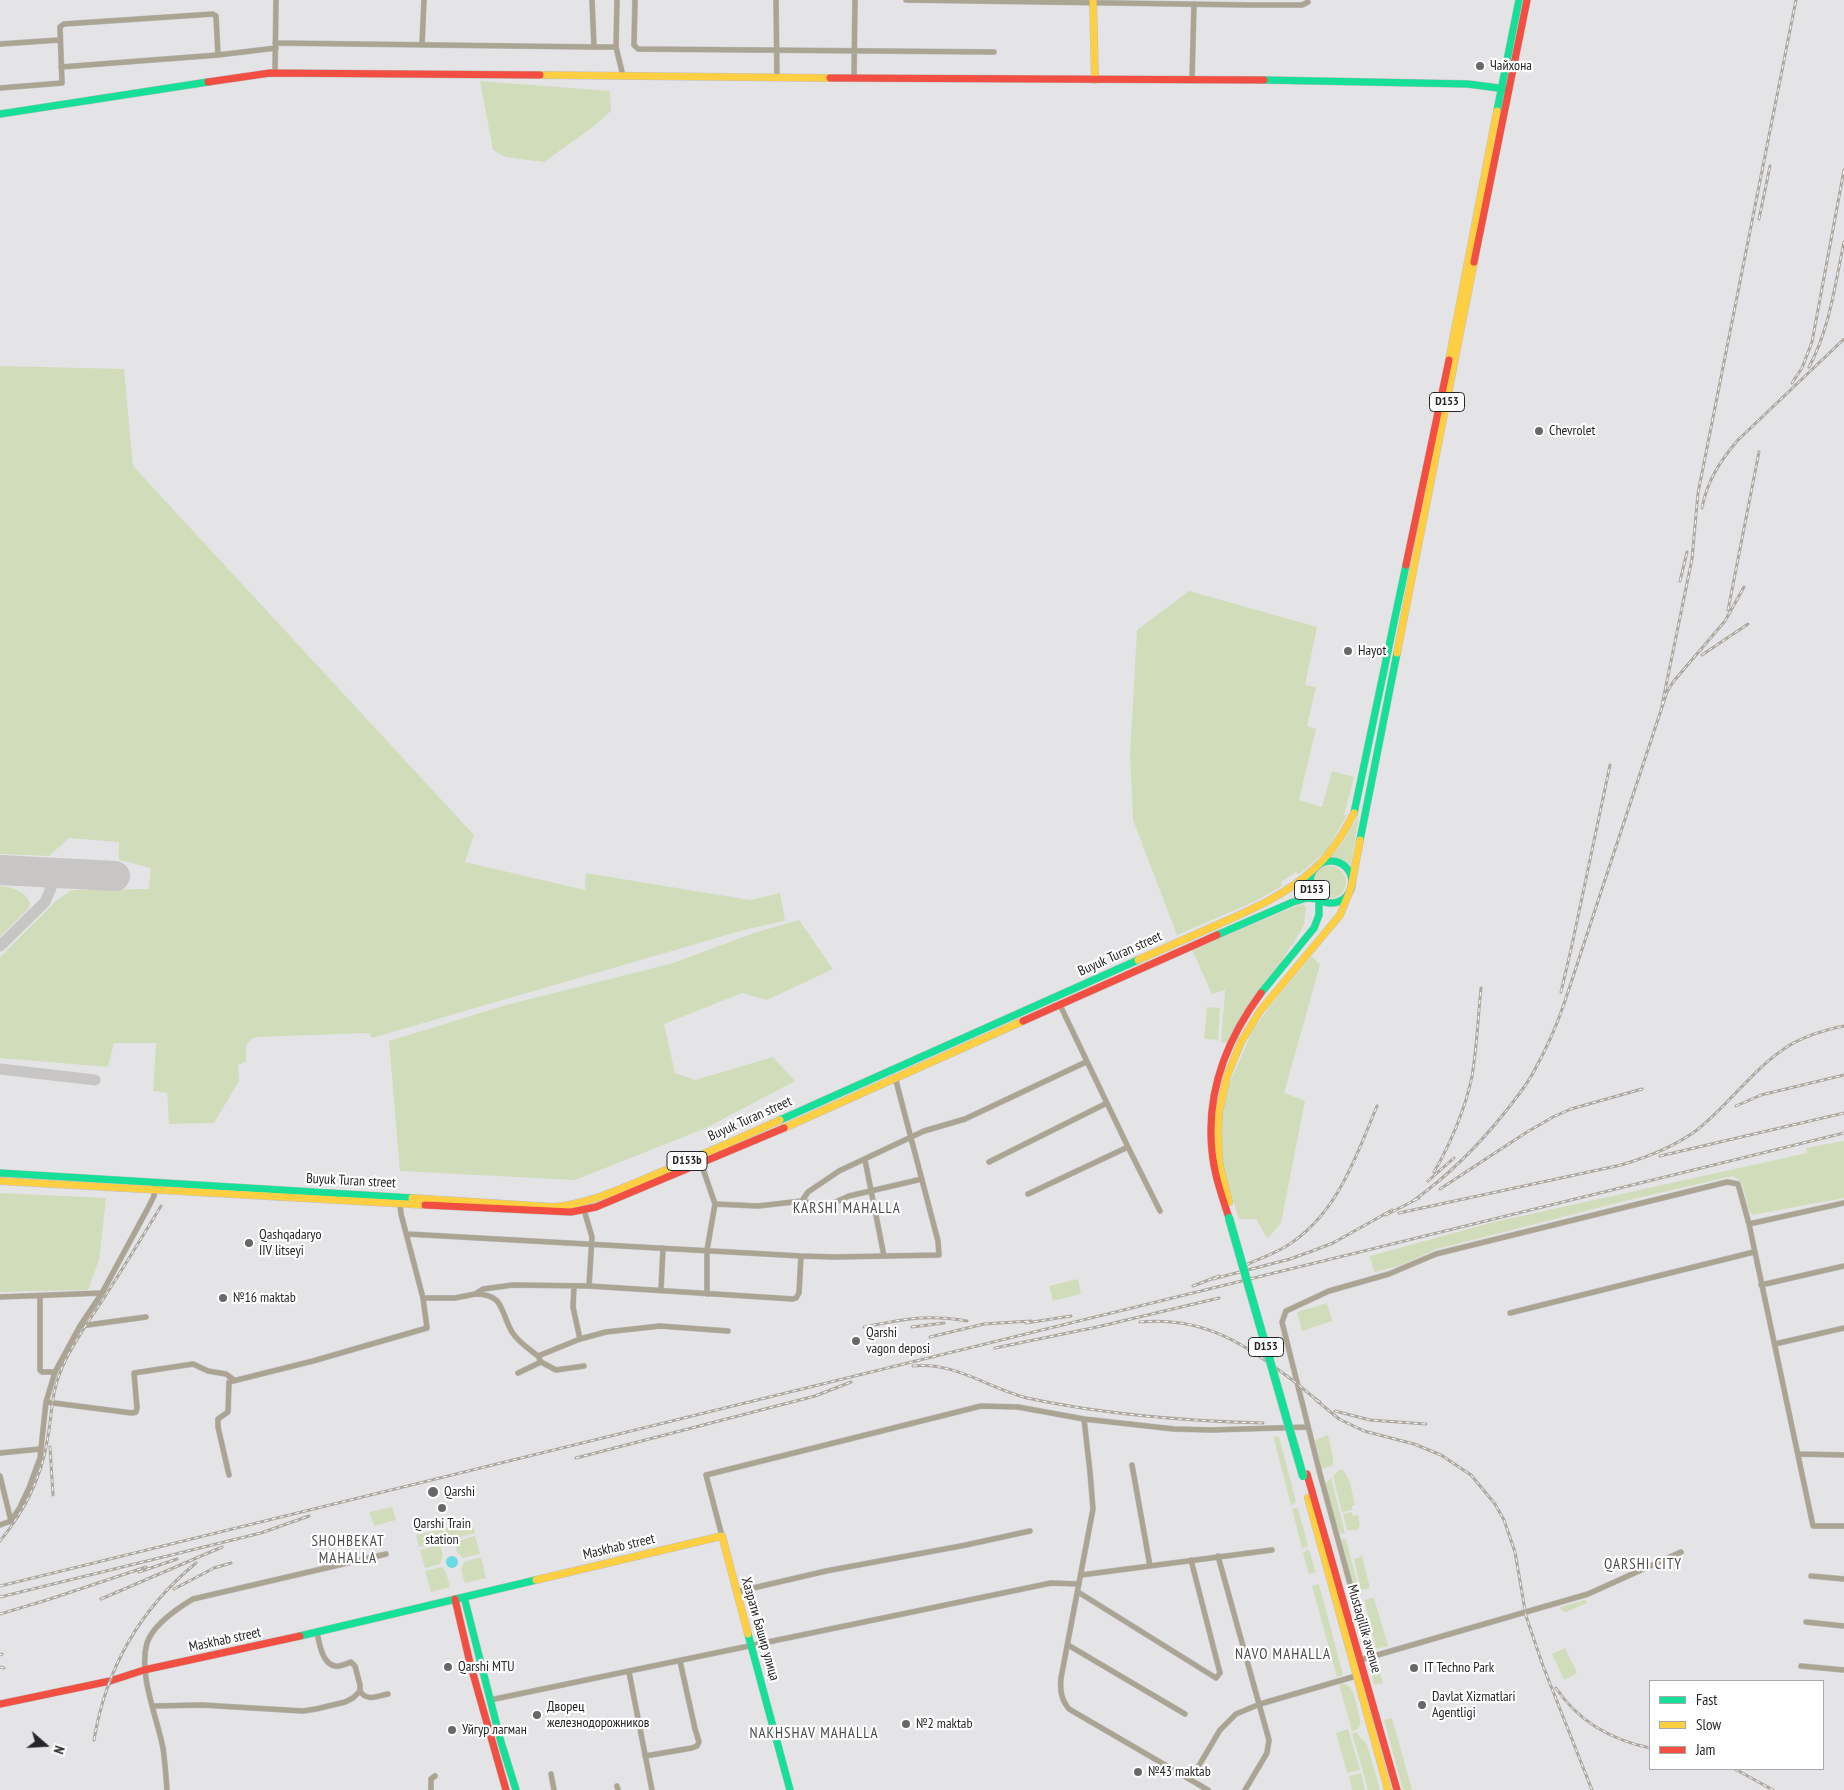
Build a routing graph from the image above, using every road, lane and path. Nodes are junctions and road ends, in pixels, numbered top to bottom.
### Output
1 (276, 0) edge
2 (424, 0) edge
3 (592, 0) edge
4 (617, 0) edge
5 (635, 0) edge
6 (776, 0) edge
7 (855, 0) edge
8 (906, 0) edge
9 (1519, 0) edge
10 (1527, 0) edge
11 (1093, 1) edge
12 (1308, 2) dead end
13 (1194, 4) junction
14 (59, 40) junction
15 (0, 44) edge
16 (422, 45) junction
17 (276, 46) junction
18 (594, 47) junction
19 (616, 47) junction
20 (777, 50) junction
21 (854, 50) junction
22 (994, 52) dead end
23 (218, 55) junction
24 (61, 67) junction
25 (275, 73) junction
26 (623, 76) junction
27 (777, 78) junction
28 (854, 78) junction
29 (1192, 79) junction
30 (1095, 80) junction
31 (0, 88) edge
32 (1506, 89) junction
33 (0, 114) edge
34 (1316, 868) junction
35 (1351, 888) junction
36 (1319, 899) junction
37 (1060, 1005) junction
38 (1086, 1062) junction
39 (896, 1068) junction
40 (897, 1076) junction
41 (1107, 1103) junction
42 (912, 1137) junction
43 (1128, 1147) junction
44 (865, 1160) junction
45 (988, 1162) dead end
46 (701, 1163) junction
47 (0, 1174) edge
48 (922, 1179) junction
49 (0, 1180) edge
50 (155, 1185) junction
51 (871, 1191) junction
52 (1028, 1194) dead end
53 (802, 1201) junction
54 (400, 1203) junction
55 (1844, 1203) edge
56 (715, 1204) junction
57 (584, 1210) junction
58 (1160, 1211) dead end
59 (1231, 1218) junction
60 (1749, 1224) junction
61 (407, 1234) junction
62 (591, 1244) junction
63 (663, 1248) junction
64 (707, 1250) junction
65 (1754, 1252) junction
66 (801, 1256) junction
67 (884, 1256) junction
68 (1844, 1266) edge
69 (1761, 1285) junction
70 (574, 1286) junction
71 (589, 1286) junction
72 (661, 1290) junction
73 (102, 1293) junction
74 (475, 1294) junction
75 (707, 1294) junction
76 (40, 1296) junction
77 (0, 1297) edge
78 (423, 1298) junction
79 (1510, 1313) dead end
80 (146, 1317) dead end
81 (80, 1326) junction
82 (1844, 1328) edge
83 (728, 1331) dead end
84 (580, 1339) junction
85 (1775, 1344) junction
86 (538, 1356) junction
87 (541, 1362) junction
88 (584, 1366) dead end
89 (55, 1372) junction
90 (518, 1372) dead end
91 (234, 1380) junction
92 (46, 1402) junction
93 (1084, 1419) junction
94 (1308, 1427) junction
95 (40, 1449) junction
96 (0, 1453) edge
97 (1798, 1454) junction
98 (1844, 1455) edge
99 (1132, 1465) dead end
100 (229, 1475) dead end
101 (0, 1476) edge
102 (11, 1521) junction
103 (0, 1525) edge
104 (1844, 1526) edge
105 (1030, 1530) dead end
106 (722, 1536) junction
107 (1272, 1550) dead end
108 (1680, 1552) dead end
109 (386, 1554) dead end
110 (1218, 1556) junction
111 (1191, 1560) junction
112 (1150, 1566) junction
113 (1081, 1575) junction
114 (1812, 1576) dead end
115 (1844, 1580) edge
116 (1079, 1584) junction
117 (736, 1592) junction
118 (1078, 1592) junction
119 (464, 1597) junction
120 (1339, 1598) junction
121 (455, 1600) junction
122 (1806, 1622) dead end
123 (1844, 1626) edge
124 (317, 1632) junction
125 (1068, 1645) junction
126 (750, 1646) junction
127 (1370, 1657) junction
128 (1360, 1660) junction
129 (680, 1661) junction
130 (1801, 1666) dead end
131 (144, 1670) junction
132 (1844, 1670) edge
133 (630, 1672) junction
134 (1356, 1676) junction
135 (360, 1691) junction
136 (388, 1694) dead end
137 (490, 1700) junction
138 (0, 1704) edge
139 (1260, 1704) junction
140 (154, 1706) junction
141 (1185, 1714) dead end
142 (645, 1756) junction
143 (551, 1774) dead end
144 (435, 1776) dead end
145 (1190, 1779) junction
146 (166, 1790) edge
147 (431, 1790) edge
148 (506, 1790) edge
149 (516, 1790) edge
150 (554, 1790) edge
151 (652, 1790) edge
152 (789, 1790) edge
153 (1208, 1790) edge
154 (1245, 1790) edge
155 (1388, 1790) edge
156 (1397, 1790) edge

1 - 17 street
2 - 16 street
3 - 18 street
4 - 19 street
5 - 20 street
6 - 20 street
7 - 21 street
8 - 11 street
9 - 32 main road, D153
10 - 32 main road, D153
11 - 13 street
11 - 30 main road
12 - 13 street
13 - 29 street
14 - 15 street
14 - 23 street
14 - 24 street
16 - 17 street
16 - 18 street
17 - 23 street
17 - 25 street
18 - 19 street
19 - 26 street
20 - 21 street
20 - 27 street
21 - 22 street
21 - 28 street
23 - 24 street
24 - 31 street
25 - 26 main road
25 - 33 main road
26 - 27 main road
27 - 28 main road
28 - 30 main road
29 - 30 main road
29 - 32 main road
32 - 34 main road, D153
32 - 35 main road, D153
34 - 35 main road, D153
34 - 36 main road, D153
34 - 39 main road, Buyuk Turan street / D153b
35 - 36 main road, D153
35 - 59 main road, D153
36 - 37 main road, Buyuk Turan street / D153b
36 - 59 main road, D153
37 - 38 street
37 - 40 main road, Buyuk Turan street / D153b
38 - 41 street
38 - 42 street
39 - 40 main road
39 - 50 main road, Buyuk Turan street / D153b
40 - 42 street
40 - 46 main road, Buyuk Turan street / D153b
41 - 43 street
41 - 45 street
42 - 44 street
42 - 48 street
43 - 52 street
43 - 58 street
44 - 51 street
44 - 53 street
46 - 56 street
46 - 57 main road, Buyuk Turan street / D153b
47 - 50 main road, Buyuk Turan street / D153b
48 - 51 street
48 - 67 street
49 - 50 main road, Buyuk Turan street / D153b
50 - 54 main road, Buyuk Turan street / D153b
50 - 73 street
51 - 53 street
51 - 67 street
53 - 56 street
54 - 57 main road, Buyuk Turan street / D153b
54 - 61 street
55 - 60 street
56 - 64 street
57 - 62 street
59 - 120 main road, Mustaqillik avenue / D153
60 - 65 street
60 - 94 street
61 - 62 street
61 - 78 street
62 - 63 street
62 - 71 street
63 - 64 street
63 - 72 street
64 - 66 street
64 - 75 street
65 - 69 street
65 - 79 street
66 - 67 street
66 - 75 street
68 - 69 street
69 - 85 street
70 - 71 street
70 - 74 street
70 - 84 street
71 - 72 street
72 - 75 street
73 - 76 street
73 - 81 street
74 - 78 street
74 - 86 street
76 - 77 street
76 - 89 street
78 - 91 street
80 - 81 street
81 - 89 street
82 - 85 street
83 - 84 street
84 - 86 street
85 - 97 street
86 - 87 street
87 - 88 street
87 - 90 street
89 - 92 street
91 - 92 street
91 - 100 street
92 - 95 street
93 - 94 street
93 - 106 street, Хазрати Башир улица
93 - 113 street
94 - 127 street
95 - 96 street
95 - 102 street
97 - 98 street
97 - 104 street
99 - 112 street
101 - 102 street
102 - 103 street
105 - 117 street
106 - 117 main road, Хазрати Башир улица
106 - 119 main road, Maskhab street
107 - 110 street
108 - 127 street
109 - 131 street
110 - 111 street
110 - 139 street
111 - 112 street
111 - 118 street
112 - 113 street
113 - 116 street
114 - 115 street
116 - 118 street
116 - 126 street
117 - 126 main road, Хазрати Башир улица
118 - 125 street
119 - 121 main road, Maskhab street
119 - 137 main road
120 - 128 main road, Mustaqillik avenue / D153
120 - 134 main road, Mustaqillik avenue / D153
121 - 124 main road, Maskhab street
121 - 148 main road
122 - 123 street
124 - 131 main road, Maskhab street
124 - 135 street
125 - 141 street
125 - 145 street
126 - 129 street
126 - 152 main road, Хазрати Башир улица
127 - 128 street
128 - 156 main road, Mustaqillik avenue / D153
129 - 133 street
129 - 142 street
130 - 132 street
131 - 138 main road, Maskhab street
131 - 140 street
133 - 137 street
133 - 142 street
134 - 139 street
134 - 155 main road, Mustaqillik avenue / D153
135 - 136 street
135 - 140 street
137 - 149 main road
139 - 145 street
139 - 154 street
140 - 146 street
142 - 151 street
143 - 150 street
144 - 147 street
145 - 153 street

